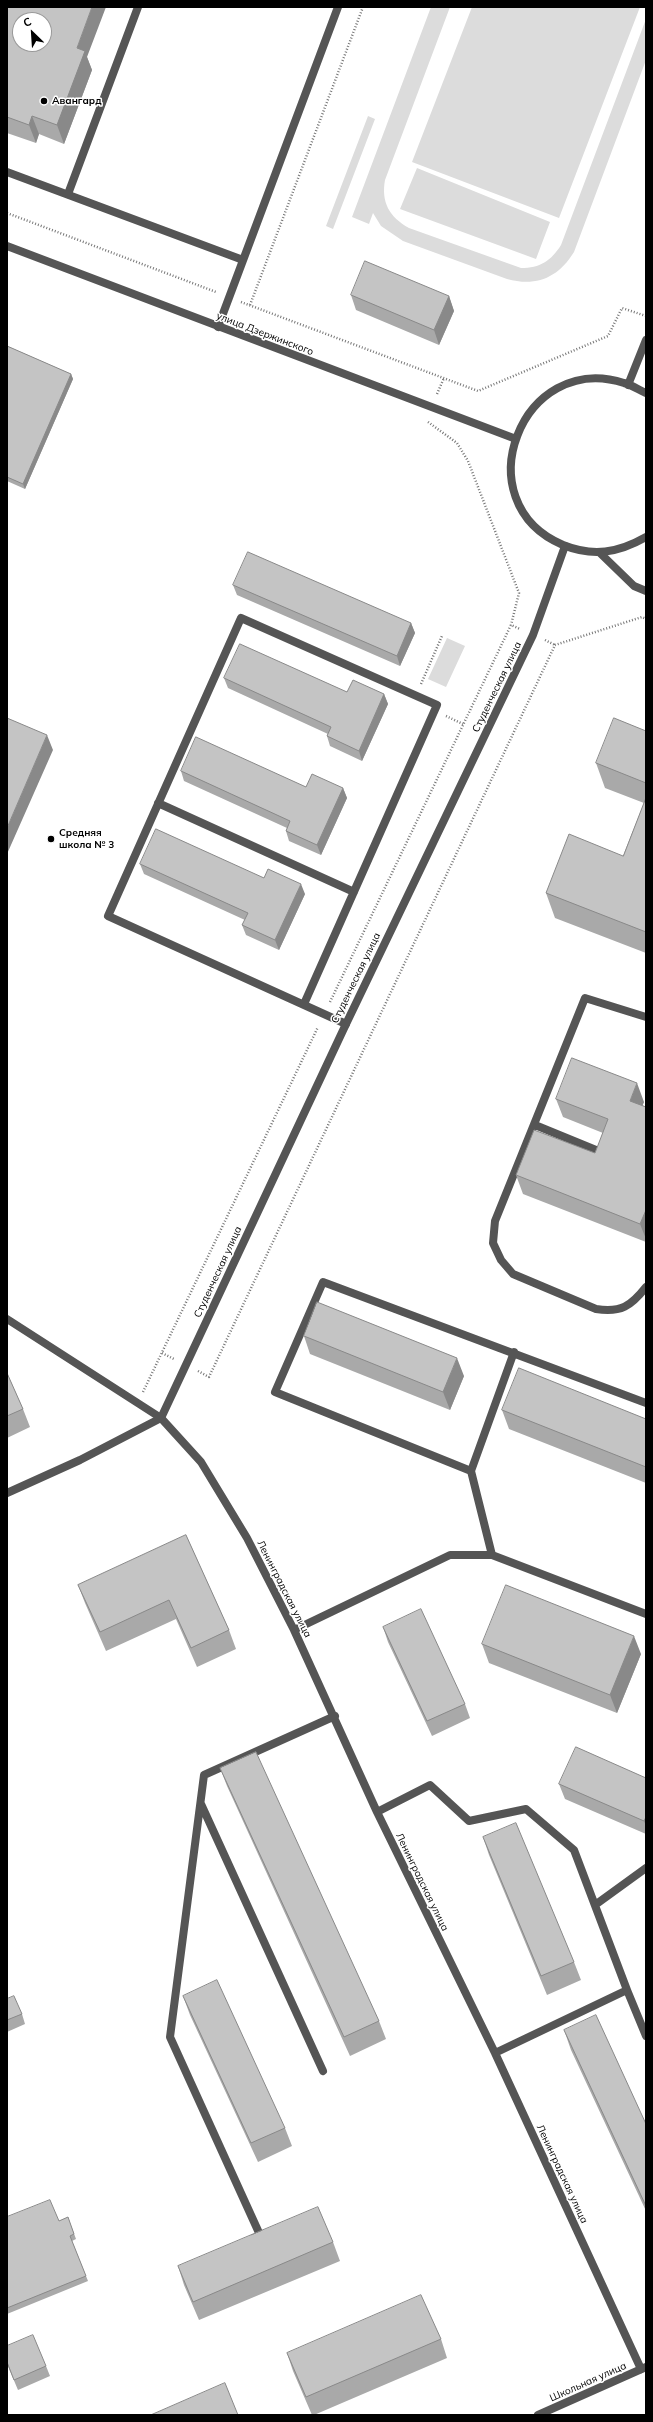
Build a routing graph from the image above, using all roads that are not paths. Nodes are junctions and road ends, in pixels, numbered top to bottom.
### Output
1 (138, 7) edge
2 (338, 7) edge
3 (7, 172) edge
4 (68, 194) junction
5 (7, 246) edge
6 (243, 260) junction
7 (218, 327) junction
8 (646, 340) edge
9 (628, 385) junction
10 (646, 394) edge
11 (516, 439) junction
12 (646, 537) edge
13 (565, 546) junction
14 (600, 553) junction
15 (646, 591) edge
16 (158, 803) junction
17 (354, 892) junction
18 (304, 1004) junction
19 (646, 1017) edge
20 (346, 1024) junction
21 (535, 1125) junction
22 (596, 1150) edge
23 (646, 1287) edge
24 (7, 1319) edge
25 (514, 1352) junction
26 (646, 1403) edge
27 (161, 1418) junction
28 (471, 1471) junction
29 (7, 1493) edge
30 (492, 1555) junction
31 (646, 1614) edge
32 (294, 1630) junction
33 (335, 1716) junction
34 (200, 1804) junction
35 (377, 1812) junction
36 (646, 1868) edge
37 (595, 1906) junction
38 (627, 1990) junction
39 (646, 2036) edge
40 (495, 2053) junction
41 (323, 2071) dead end
42 (247, 2241) edge
43 (643, 2368) edge
44 (538, 2415) edge

1 - 4 street
2 - 6 street
3 - 4 street
4 - 6 street
5 - 7 street, улица Дзержинского
6 - 7 street
7 - 11 street, улица Дзержинского
8 - 9 street
9 - 10 street
9 - 11 street
11 - 13 street
12 - 14 street
13 - 14 street
13 - 20 street, Студенческая улица
14 - 15 street
16 - 17 street
16 - 17 street
16 - 18 street
17 - 18 street
18 - 20 street
19 - 21 street
20 - 27 street, Студенческая улица
21 - 22 street
21 - 23 street
24 - 27 street, Ленинградская улица
25 - 26 street
25 - 28 street
25 - 28 street
27 - 29 street
27 - 32 street, Ленинградская улица
28 - 30 street
30 - 31 street
30 - 32 street
32 - 33 street, Ленинградская улица
33 - 34 street
33 - 35 street, Ленинградская улица
34 - 41 street
34 - 42 street
35 - 37 street
35 - 40 street, Ленинградская улица
36 - 37 street
37 - 38 street
38 - 39 street
38 - 40 street
40 - 43 street, Ленинградская улица
43 - 44 street, Школьная улица

